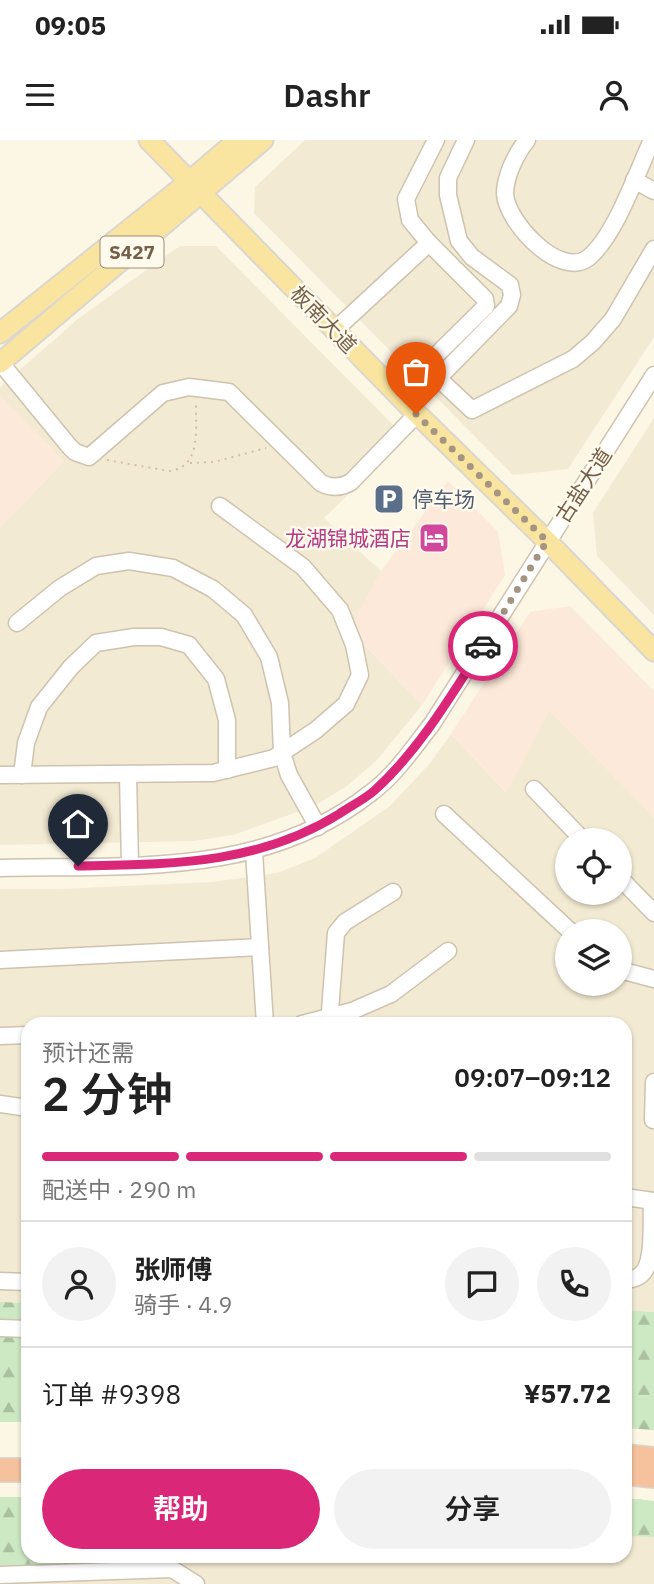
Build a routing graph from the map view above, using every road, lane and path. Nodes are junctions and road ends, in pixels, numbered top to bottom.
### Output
1 (149, 140) edge
2 (238, 140) edge
3 (263, 140) edge
4 (436, 140) edge
5 (466, 140) edge
6 (527, 140) edge
7 (652, 140) edge
8 (634, 180) junction
9 (196, 188) junction
10 (654, 191) edge
11 (429, 243) junction
12 (654, 249) edge
13 (335, 330) junction
14 (0, 333) edge
15 (0, 363) edge
16 (654, 374) edge
17 (439, 379) junction
18 (195, 400) dead end
19 (408, 405) junction
20 (281, 444) junction
21 (89, 457) junction
22 (188, 463) junction
23 (220, 506) dead end
24 (547, 541) junction
25 (17, 623) dead end
26 (654, 651) edge
27 (282, 753) junction
28 (227, 770) junction
29 (0, 775) edge
30 (22, 775) junction
31 (128, 775) junction
32 (534, 789) dead end
33 (444, 814) dead end
34 (318, 827) junction
35 (571, 828) edge
36 (254, 852) junction
37 (130, 865) junction
38 (0, 868) edge
39 (632, 890) edge
40 (393, 892) dead end
41 (654, 913) edge
42 (557, 919) edge
43 (260, 947) junction
44 (448, 951) dead end
45 (0, 960) edge
46 (632, 973) edge
47 (654, 979) edge
48 (265, 1017) edge
49 (328, 1017) edge
50 (337, 1017) edge
51 (21, 1035) edge
52 (0, 1036) edge
53 (654, 1082) edge
54 (0, 1104) edge
55 (21, 1107) edge
56 (653, 1120) edge
57 (632, 1198) edge
58 (653, 1201) edge
59 (632, 1279) edge
60 (0, 1281) edge
61 (21, 1282) edge
62 (0, 1328) edge
63 (21, 1329) edge
64 (0, 1456) edge
65 (21, 1456) edge
66 (632, 1457) edge
67 (654, 1459) edge
68 (0, 1470) edge
69 (21, 1470) edge
70 (632, 1474) edge
71 (654, 1476) edge
72 (0, 1575) edge
73 (196, 1584) edge

1 - 9 main road, 板南大道
2 - 9 main road, S427
3 - 9 main road, S427
4 - 11 street
5 - 17 street
6 - 8 street
7 - 8 street
8 - 10 street
9 - 13 main road, 板南大道
9 - 14 main road, S427
9 - 15 main road, S427
11 - 13 street
11 - 19 street
12 - 17 street
13 - 19 main road, 板南大道
15 - 21 street
16 - 24 street, 古盐大道
17 - 19 street
18 - 22 path
19 - 20 street
19 - 24 main road, 板南大道
20 - 21 street
20 - 22 path
21 - 22 path
23 - 27 street
24 - 26 main road, 板南大道
24 - 34 street, 古盐大道
25 - 27 street
27 - 28 street
27 - 34 street
28 - 30 street
28 - 31 street
29 - 30 street
30 - 31 street
31 - 37 street
32 - 35 street
33 - 42 street
34 - 36 street, 古盐大道
36 - 37 street, 古盐大道
36 - 43 street
37 - 38 street, 古盐大道
39 - 41 street
40 - 49 street
43 - 45 street
43 - 48 street
44 - 50 street
46 - 47 street
51 - 52 street
53 - 56 street
54 - 55 street
57 - 58 street
58 - 59 street
60 - 61 street
62 - 63 street
64 - 65 highway
66 - 67 highway
68 - 69 highway
70 - 71 highway
72 - 73 street

